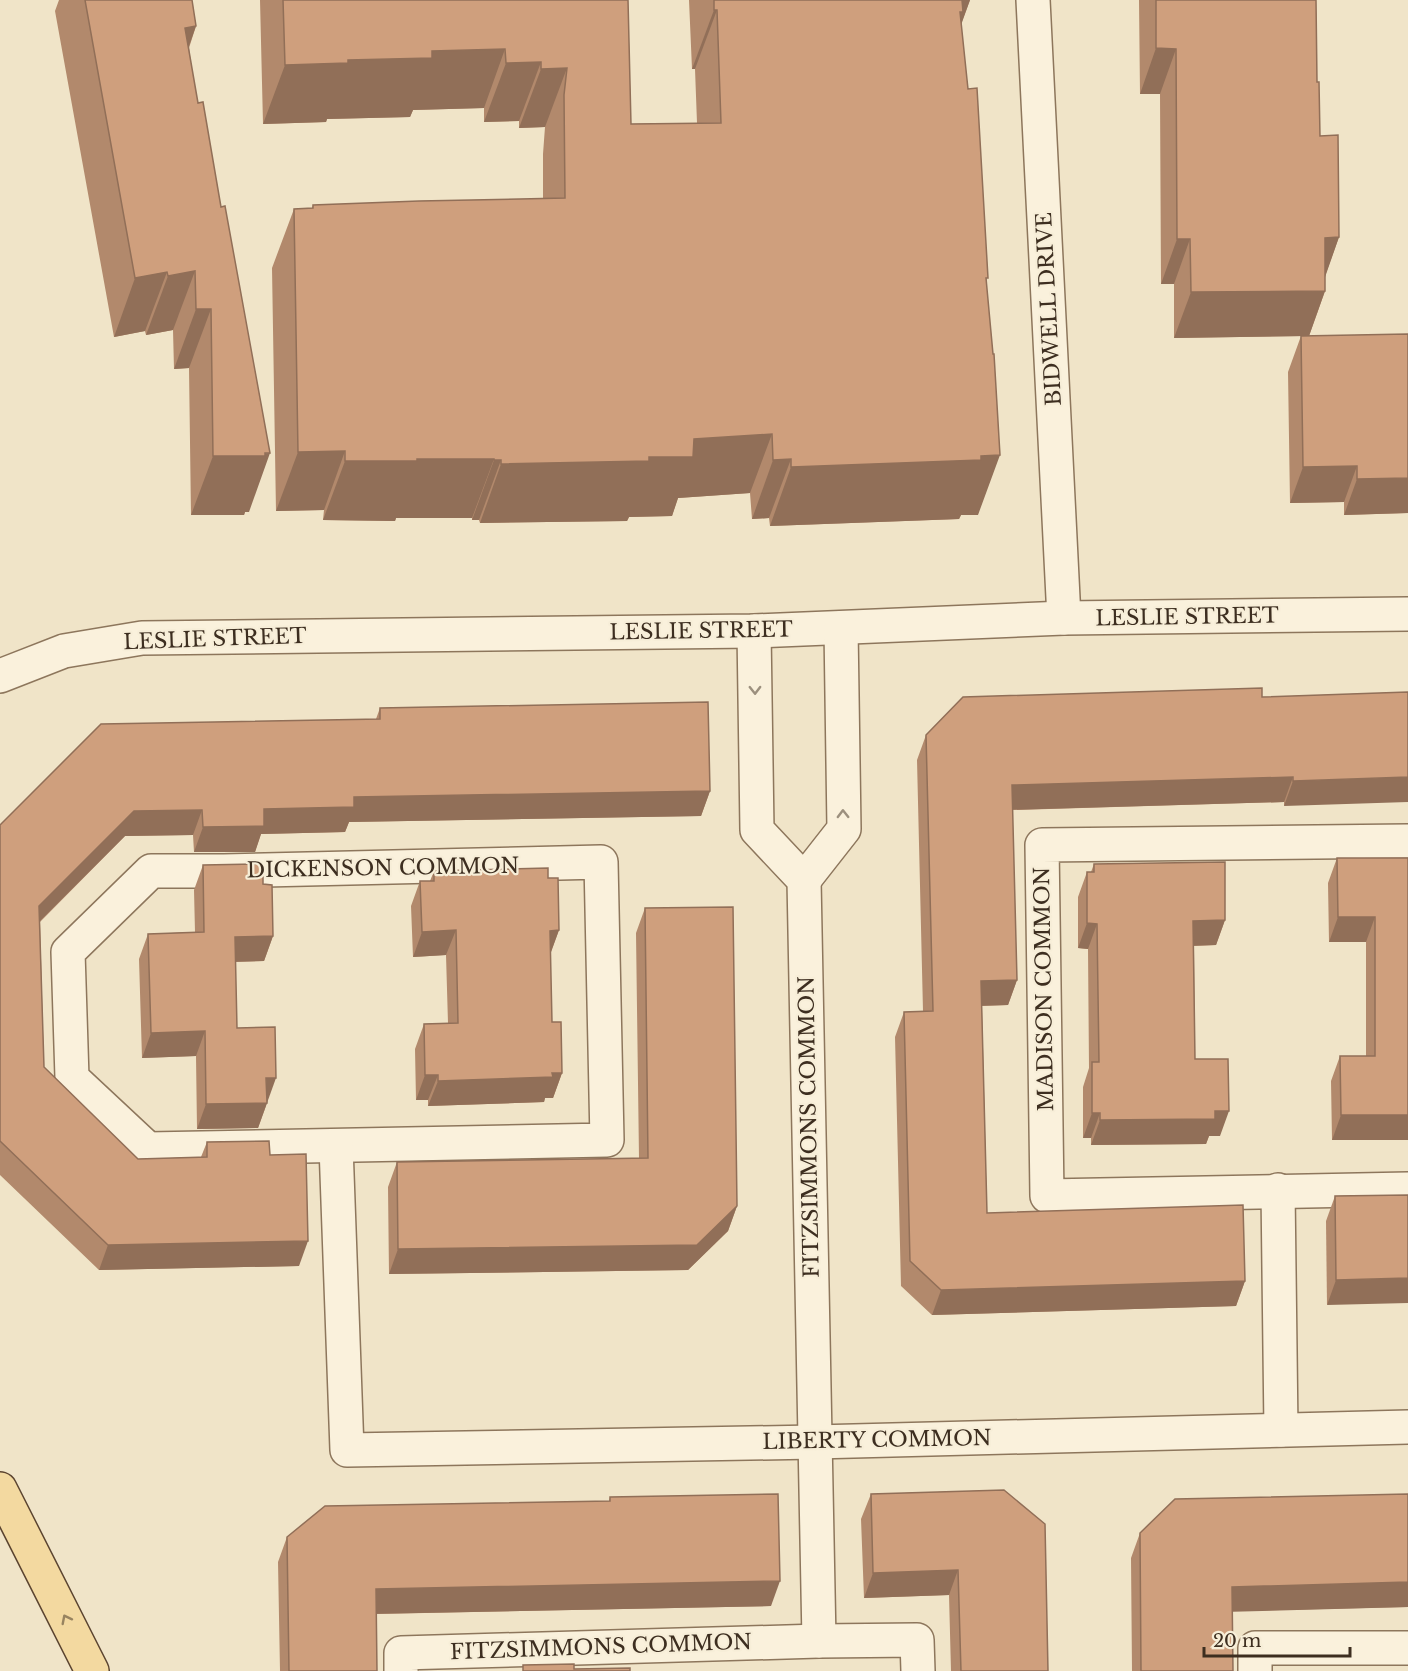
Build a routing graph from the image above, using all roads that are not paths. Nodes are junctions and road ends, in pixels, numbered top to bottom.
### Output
1 (1033, 0) edge
2 (1408, 614) edge
3 (1065, 618) junction
4 (841, 628) junction
5 (754, 631) junction
6 (0, 676) edge
7 (1408, 841) edge
8 (804, 880) junction
9 (336, 1146) junction
10 (1408, 1189) edge
11 (1278, 1190) junction
12 (1408, 1427) edge
13 (1281, 1430) junction
14 (815, 1442) junction
15 (0, 1489) edge
16 (819, 1641) junction
17 (1408, 1648) edge
18 (92, 1671) edge
19 (401, 1671) edge
20 (918, 1671) edge
21 (1255, 1671) edge

1 - 3 street, BIDWELL DRIVE
2 - 3 street, LESLIE STREET
3 - 4 street, LESLIE STREET
4 - 5 street, LESLIE STREET
8 -> 4 street
5 - 6 street, LESLIE STREET
5 -> 8 street
7 - 11 street, MADISON COMMON
8 - 14 street, FITZSIMMONS COMMON
9 - 9 street, DICKENSON COMMON
9 - 14 street, LIBERTY COMMON
10 - 11 street, MADISON COMMON
11 - 13 street
12 - 13 street, LIBERTY COMMON
13 - 14 street, LIBERTY COMMON
14 - 16 street, FITZSIMMONS COMMON
18 -> 15 main road
16 - 19 street, FITZSIMMONS COMMON
16 - 20 street, FITZSIMMONS COMMON
17 - 21 street

